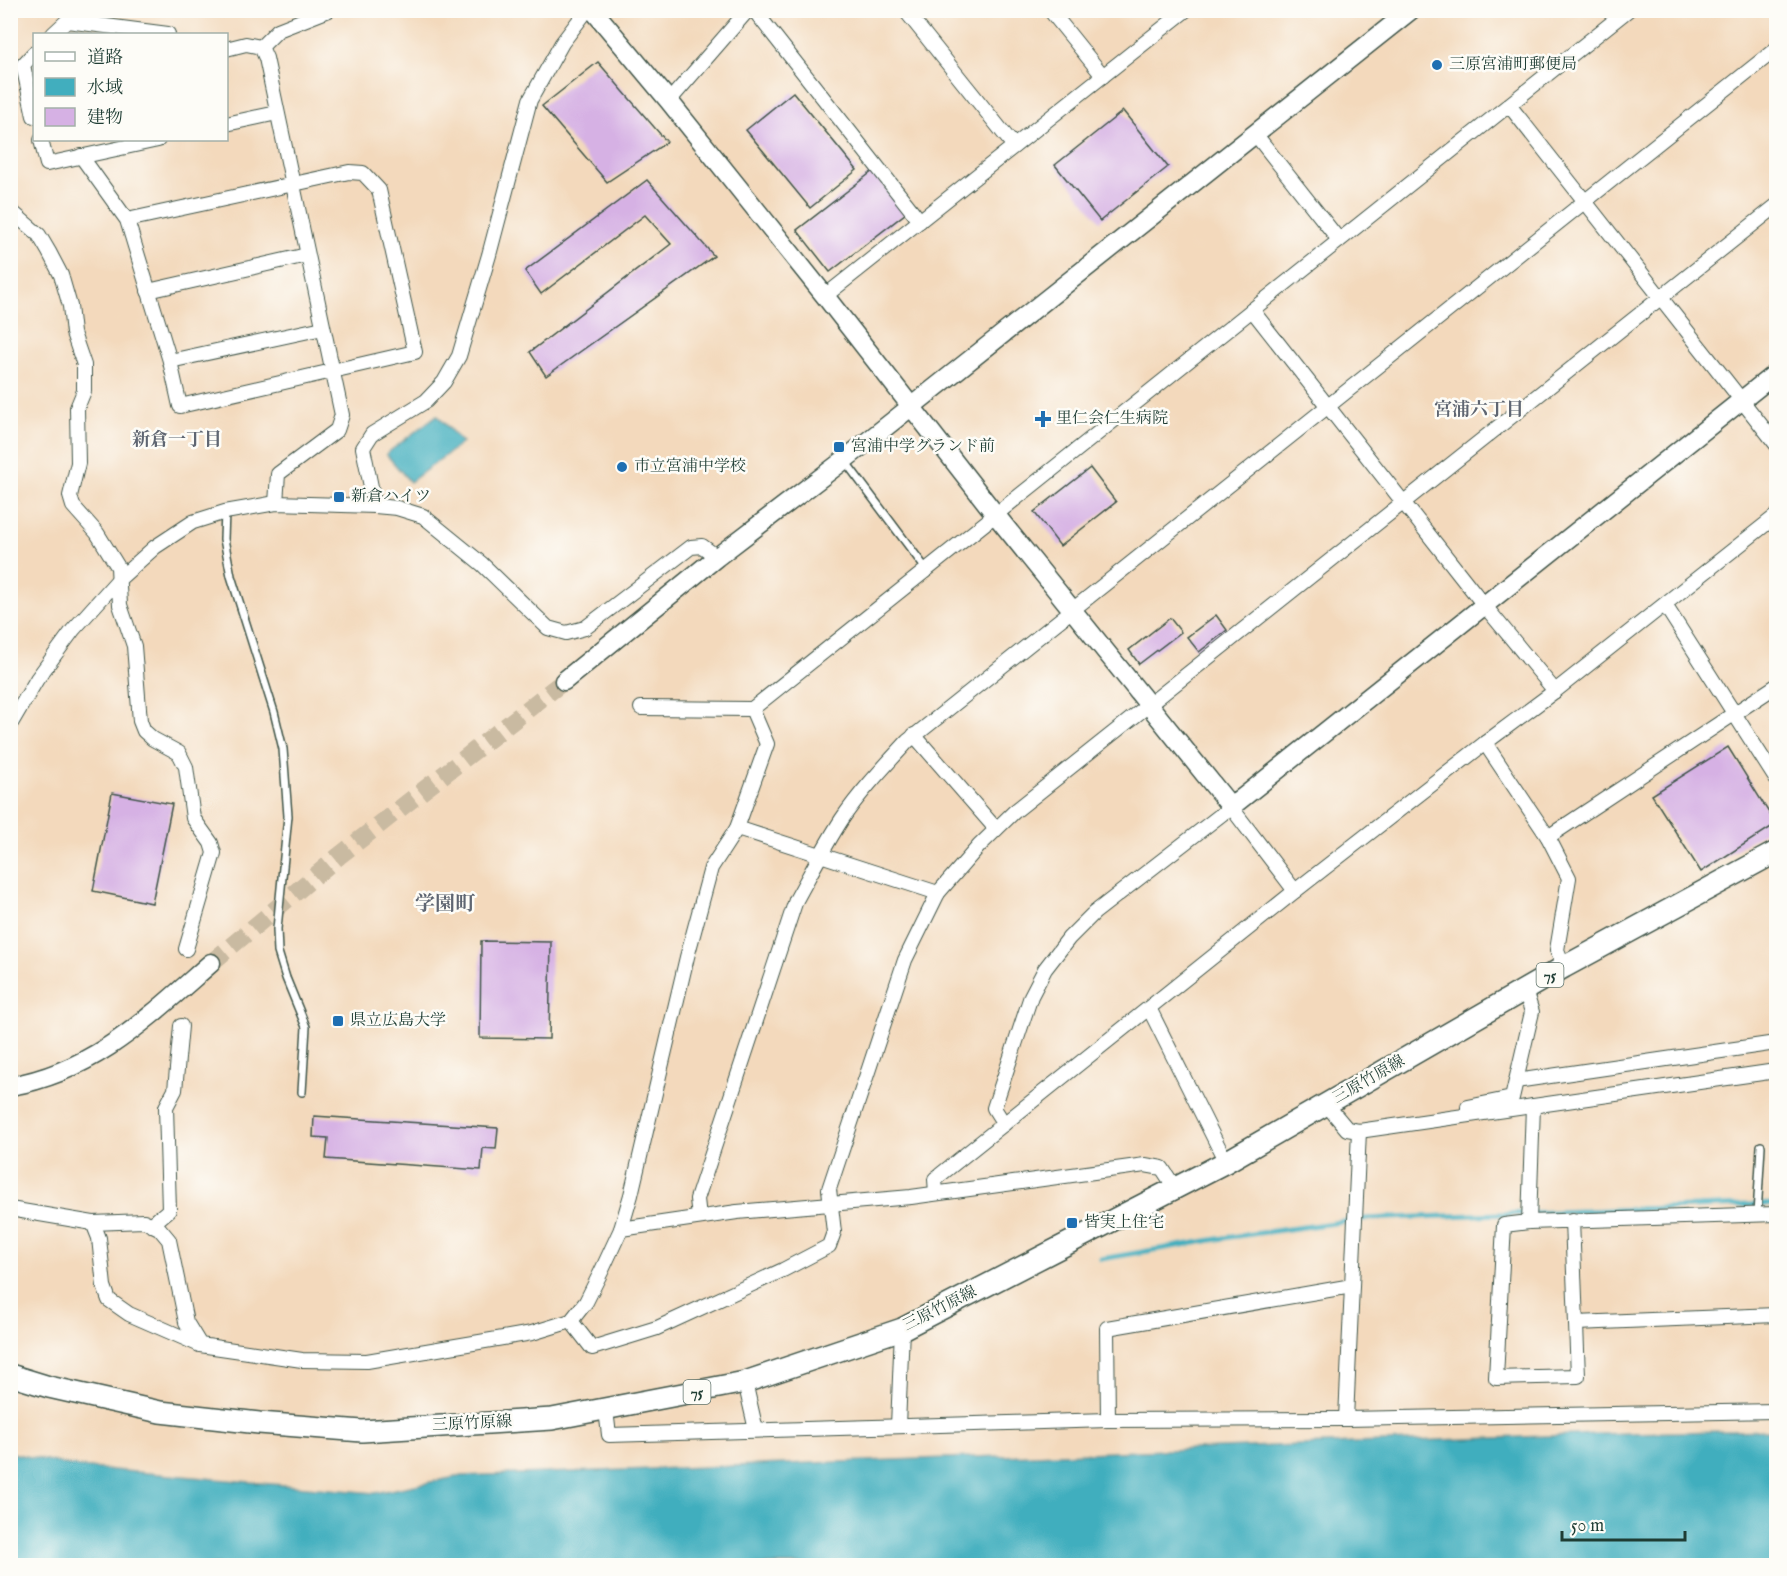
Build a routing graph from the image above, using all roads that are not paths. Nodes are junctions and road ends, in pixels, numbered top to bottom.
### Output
1 (329, 10) edge
2 (587, 10) edge
3 (593, 10) edge
4 (748, 10) edge
5 (754, 10) edge
6 (905, 10) edge
7 (1050, 10) edge
8 (1186, 10) edge
9 (1411, 10) edge
10 (1628, 10) edge
11 (54, 33) edge
12 (160, 33) edge
13 (261, 47) junction
14 (228, 48) edge
15 (1776, 49) edge
16 (33, 54) edge
17 (1103, 76) junction
18 (32, 93) edge
19 (669, 101) junction
20 (1509, 105) junction
21 (277, 113) junction
22 (228, 124) edge
23 (1256, 135) junction
24 (41, 141) edge
25 (153, 141) edge
26 (1014, 146) junction
27 (81, 156) junction
28 (292, 184) junction
29 (1585, 201) junction
30 (1776, 206) edge
31 (10, 210) edge
32 (127, 219) junction
33 (920, 221) junction
34 (1339, 240) junction
35 (307, 255) junction
36 (148, 291) junction
37 (825, 296) junction
38 (1660, 298) junction
39 (1252, 310) junction
40 (323, 328) junction
41 (170, 361) junction
42 (332, 371) junction
43 (1776, 374) edge
44 (1743, 400) junction
45 (1329, 405) junction
46 (910, 407) junction
47 (1776, 444) edge
48 (844, 460) junction
49 (1404, 503) junction
50 (276, 504) junction
51 (375, 506) junction
52 (225, 512) junction
53 (995, 514) junction
54 (1776, 516) edge
55 (717, 557) junction
56 (926, 569) junction
57 (117, 581) junction
58 (1484, 605) junction
59 (1665, 605) junction
60 (1071, 610) junction
61 (564, 681) tunnel mouth
62 (1776, 686) edge
63 (1555, 691) junction
64 (1149, 706) junction
65 (641, 708) dead end
66 (752, 709) junction
67 (1735, 714) junction
68 (10, 725) edge
69 (914, 735) junction
70 (1485, 743) junction
71 (1776, 779) edge
72 (1231, 807) junction
73 (736, 828) junction
74 (996, 829) junction
75 (1548, 837) junction
76 (1776, 852) edge
77 (820, 855) junction
78 (1295, 891) junction
79 (938, 893) junction
80 (186, 949) dead end
81 (211, 963) tunnel mouth
82 (1564, 967) junction
83 (1525, 990) junction
84 (1149, 1008) junction
85 (181, 1026) dead end
86 (1776, 1043) edge
87 (1776, 1071) edge
88 (1516, 1081) junction
89 (10, 1086) edge
90 (302, 1092) dead end
91 (1326, 1104) junction
92 (1533, 1106) junction
93 (1467, 1116) junction
94 (1004, 1124) junction
95 (1359, 1131) junction
96 (1761, 1146) dead end
97 (1226, 1162) junction
98 (1175, 1188) junction
99 (936, 1193) junction
100 (830, 1204) junction
101 (10, 1209) edge
102 (1776, 1214) edge
103 (1757, 1215) junction
104 (699, 1217) junction
105 (1572, 1220) junction
106 (1529, 1222) junction
107 (93, 1223) junction
108 (152, 1225) junction
109 (621, 1228) junction
110 (1352, 1286) junction
111 (1776, 1315) edge
112 (571, 1321) junction
113 (1576, 1323) junction
114 (902, 1329) junction
115 (200, 1345) junction
116 (10, 1375) edge
117 (745, 1382) junction
118 (606, 1410) junction
119 (1776, 1411) edge
120 (1346, 1419) junction
121 (1108, 1420) junction
122 (898, 1426) junction
123 (756, 1430) junction

1 - 13 street
2 - 51 street
3 - 19 street
4 - 19 street
5 - 33 street
6 - 26 street
7 - 17 street
8 - 17 street
9 - 23 street
10 - 20 street
11 - 12 street
13 - 14 street
13 - 21 street
15 - 29 street
16 - 18 street
17 - 26 street
19 - 37 street
20 - 29 street
20 - 34 street
21 - 22 street
21 - 28 street
23 - 34 street
23 - 46 street
24 - 27 street
25 - 27 street
26 - 33 street
27 - 32 street
28 - 32 street
28 - 35 street
28 - 42 street
29 - 38 street
29 - 45 street
30 - 38 street
31 - 57 street
32 - 36 street
33 - 37 street
34 - 39 street
35 - 36 street
35 - 40 street
36 - 41 street
37 - 46 street
38 - 44 street
38 - 49 street
39 - 45 street
39 - 53 street
40 - 41 street
40 - 42 street
41 - 42 street
42 - 50 street
43 - 44 street
44 - 47 street
44 - 58 street
45 - 49 street
45 - 60 street
46 - 48 street
46 - 53 street
48 - 55 street
48 - 56 lane
49 - 58 street
49 - 64 street
50 - 51 street
50 - 52 street
51 - 55 street
52 - 57 street
52 - 90 lane
53 - 56 street
53 - 60 street
54 - 59 street
55 - 61 street
56 - 66 street
57 - 68 street
57 - 80 street
58 - 63 street
58 - 72 street
59 - 63 street
59 - 67 street
60 - 64 street
60 - 69 street
62 - 67 street
63 - 70 street
64 - 72 street
64 - 74 street
65 - 66 street
66 - 73 street
67 - 71 street
67 - 75 street
69 - 74 street
69 - 77 street
70 - 75 street
70 - 78 street
72 - 78 street
72 - 94 street
73 - 77 street
73 - 109 street
74 - 79 street
75 - 82 street
76 - 82 main road, 三原竹原線 / 75
77 - 79 street
77 - 104 street
78 - 84 street
79 - 100 street
81 - 89 street
82 - 83 main road, 三原竹原線 / 75
83 - 88 street
83 - 91 main road, 三原竹原線 / 75
84 - 94 street
84 - 97 street
85 - 108 street
86 - 88 street
87 - 92 street
88 - 93 street
91 - 95 street
91 - 97 main road, 三原竹原線 / 75
92 - 93 street
92 - 106 street
93 - 95 street
94 - 99 street
95 - 110 street
96 - 103 lane
97 - 98 main road, 三原竹原線 / 75
98 - 99 street
98 - 114 main road, 三原竹原線 / 75
99 - 100 street
100 - 104 street
100 - 112 street
101 - 107 street
102 - 103 street
103 - 105 street
104 - 109 street
105 - 106 street
105 - 113 street
106 - 113 street
107 - 108 street
107 - 115 street
108 - 115 street
109 - 112 street
110 - 120 street
110 - 121 street
111 - 113 street
112 - 115 street
114 - 117 main road, 三原竹原線 / 75
114 - 122 street
116 - 118 main road, 三原竹原線 / 75
117 - 118 main road, 三原竹原線 / 75
117 - 123 street
118 - 123 street
119 - 120 street
120 - 121 street
121 - 122 street
122 - 123 street

